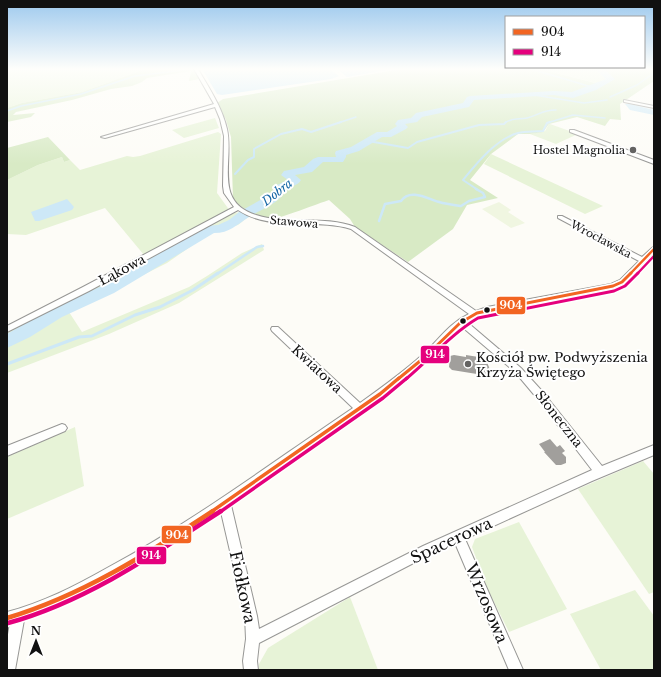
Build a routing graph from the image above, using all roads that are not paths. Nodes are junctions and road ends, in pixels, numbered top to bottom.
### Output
1 (214, 101) edge
2 (625, 101) dead end
3 (216, 105) junction
4 (654, 107) edge
5 (572, 131) dead end
6 (103, 138) dead end
7 (654, 162) edge
8 (240, 210) junction
9 (560, 217) dead end
10 (654, 249) edge
11 (643, 260) junction
12 (474, 313) junction
13 (461, 321) junction
14 (275, 328) dead end
15 (7, 329) edge
16 (359, 408) junction
17 (62, 428) dead end
18 (654, 450) edge
19 (7, 451) edge
20 (600, 472) junction
21 (225, 504) junction
22 (458, 536) junction
23 (12, 617) edge
24 (253, 639) junction
25 (8, 670) edge
26 (251, 670) edge
27 (516, 670) edge

1 - 3 street
2 - 4 street
3 - 6 street
3 - 8 street
5 - 7 street
8 - 12 street, Stawowa
8 - 15 street, Łąkowa
9 - 11 street, Wrocławska
10 - 11 street, Wrocławska
11 - 12 street, Wrocławska
12 - 13 street, Wrocławska
13 - 16 street, Wrocławska
13 - 20 street, Słoneczna
14 - 16 street, Kwiatowa
16 - 21 street, Wrocławska
17 - 19 street
18 - 20 street, Spacerowa
20 - 22 street, Spacerowa
21 - 23 street, Wrocławska
21 - 24 street, Fiołkowa
22 - 24 street, Spacerowa
22 - 27 street, Wrzosowa
23 - 25 street
24 - 26 street, Fiołkowa

